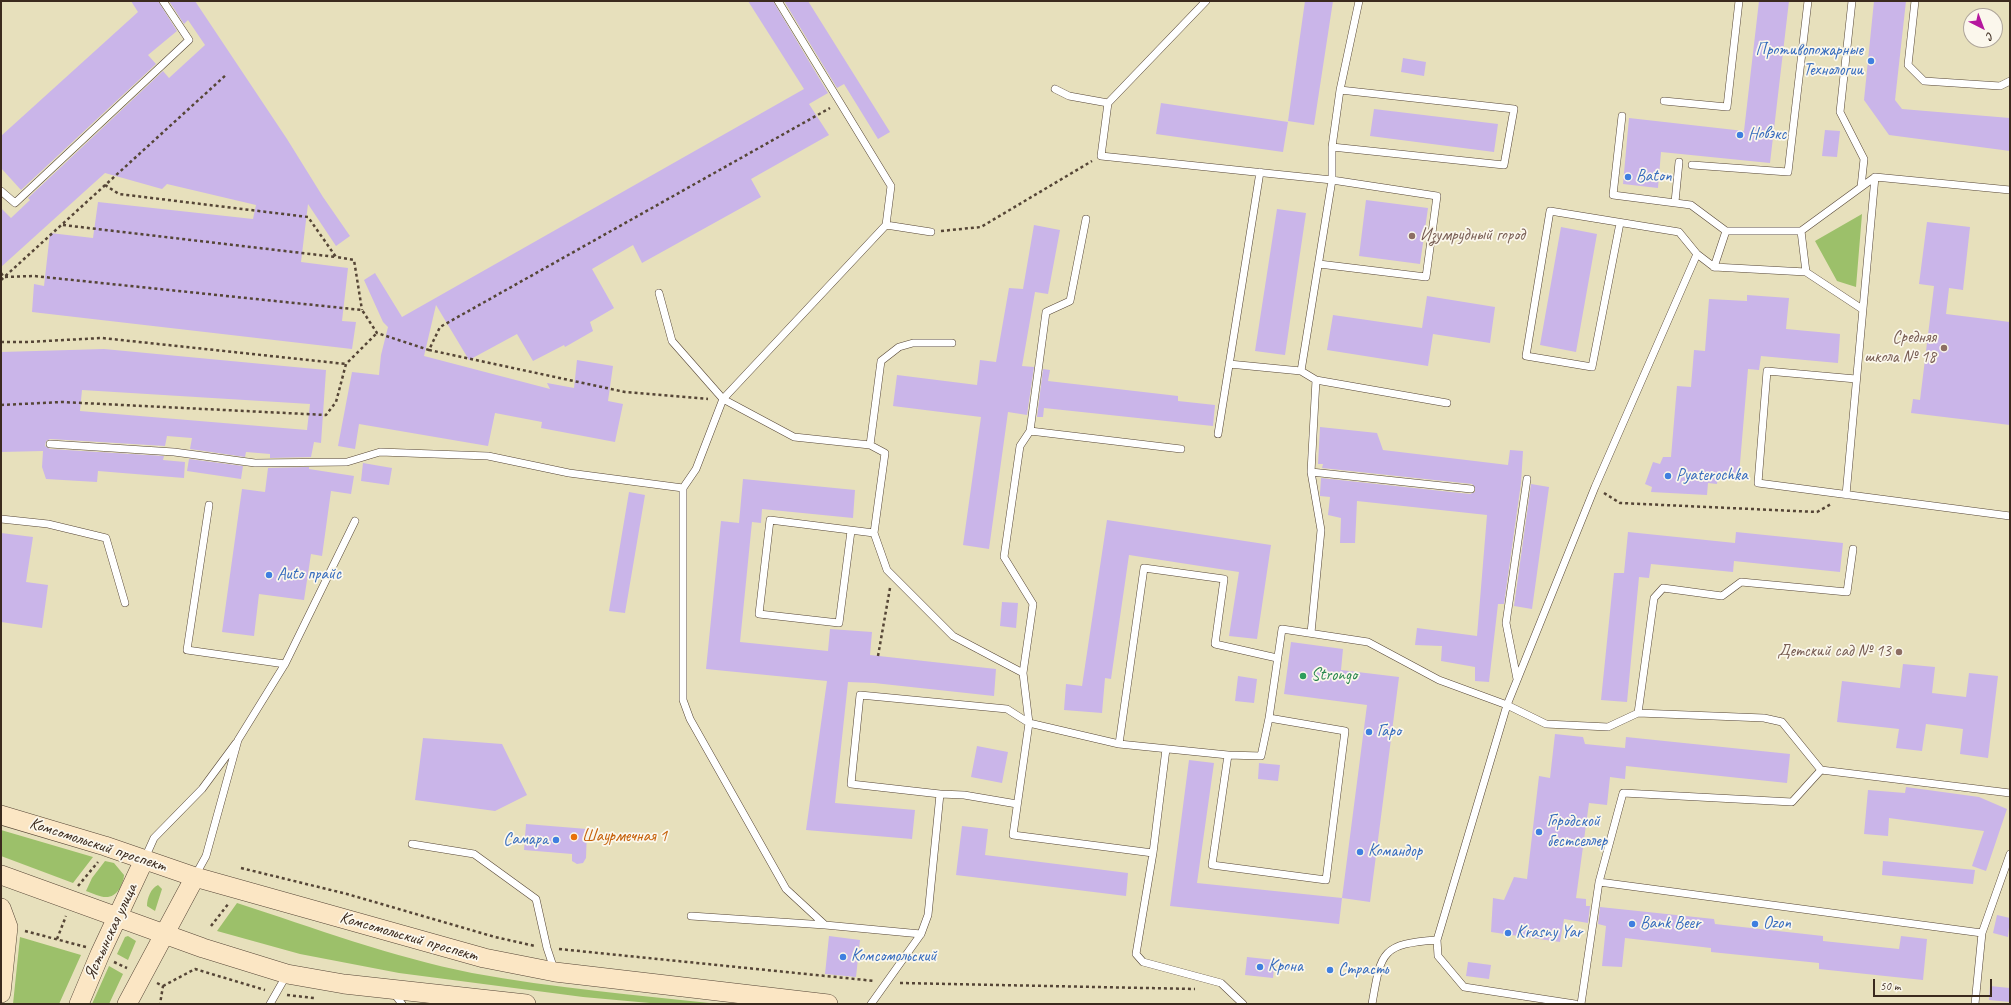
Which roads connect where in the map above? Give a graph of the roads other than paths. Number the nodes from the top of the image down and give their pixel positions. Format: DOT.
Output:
graph roads {
  1 [pos="163,1"];
  2 [pos="778,1"];
  3 [pos="1206,1"];
  4 [pos="1359,1"];
  5 [pos="1739,1"];
  6 [pos="1808,1"];
  7 [pos="1852,1"];
  8 [pos="1916,1"];
  9 [pos="2010,81"];
  10 [pos="1055,89"];
  11 [pos="1340,90"];
  12 [pos="1664,101"];
  13 [pos="1108,103"];
  14 [pos="1622,116"];
  15 [pos="1332,147"];
  16 [pos="1679,162"];
  17 [pos="1692,165"];
  18 [pos="1260,172"];
  19 [pos="1875,177"];
  20 [pos="1332,180"];
  21 [pos="1861,187"];
  22 [pos="2010,190"];
  23 [pos="1,191"];
  24 [pos="1675,202"];
  25 [pos="1086,219"];
  26 [pos="1620,223"];
  27 [pos="886,225"];
  28 [pos="1726,230"];
  29 [pos="1801,231"];
  30 [pos="931,232"];
  31 [pos="1697,254"];
  32 [pos="1319,264"];
  33 [pos="1714,267"];
  34 [pos="1806,272"];
  35 [pos="659,293"];
  36 [pos="1862,309"];
  37 [pos="952,343"];
  38 [pos="1229,364"];
  39 [pos="1301,371"];
  40 [pos="1856,379"];
  41 [pos="1316,380"];
  42 [pos="723,399"];
  43 [pos="1447,403"];
  44 [pos="1030,430"];
  45 [pos="1218,434"];
  46 [pos="50,444"];
  47 [pos="870,445"];
  48 [pos="1181,449"];
  49 [pos="1311,472"];
  50 [pos="1527,479"];
  51 [pos="683,488"];
  52 [pos="1471,489"];
  53 [pos="1846,495"];
  54 [pos="209,505"];
  55 [pos="2010,516"];
  56 [pos="1,519"];
  57 [pos="355,521"];
  58 [pos="851,531"];
  59 [pos="874,533"];
  60 [pos="1853,549"];
  61 [pos="124,603"];
  62 [pos="1310,633"];
  63 [pos="1277,658"];
  64 [pos="285,664"];
  65 [pos="1023,673"];
  66 [pos="1517,679"];
  67 [pos="1507,705"];
  68 [pos="1638,713"];
  69 [pos="1269,718"];
  70 [pos="1029,723"];
  71 [pos="238,740"];
  72 [pos="1119,744"];
  73 [pos="1166,749"];
  74 [pos="1228,755"];
  75 [pos="1821,770"];
  76 [pos="940,794"];
  77 [pos="2010,794"];
  78 [pos="1017,804"];
  79 [pos="1,815"];
  80 [pos="412,844"];
  81 [pos="1153,853"];
  82 [pos="2010,854"];
  83 [pos="144,860"];
  84 [pos="1,875"];
  85 [pos="195,876"];
  86 [pos="1599,882"];
  87 [pos="1,908"];
  88 [pos="118,916"];
  89 [pos="691,916"];
  90 [pos="825,925"];
  91 [pos="164,933"];
  92 [pos="1982,933"];
  93 [pos="921,934"];
  94 [pos="1437,940"];
  95 [pos="555,972"];
  96 [pos="287,974"];
  97 [pos="1,993"];
  98 [pos="397,997"];
  99 [pos="79,1004"];
  100 [pos="127,1004"];
  101 [pos="270,1004"];
  102 [pos="526,1004"];
  103 [pos="828,1004"];
  104 [pos="871,1004"];
  105 [pos="1243,1004"];
  106 [pos="1372,1004"];
  107 [pos="1575,1004"];
  108 [pos="1581,1004"];
  109 [pos="1975,1004"];
  1 -- 23 [label="lane"];
  2 -- 27 [label="lane"];
  3 -- 13 [label="lane"];
  4 -- 11 [label="lane"];
  5 -- 12 [label="lane"];
  6 -- 17 [label="lane"];
  7 -- 21 [label="lane"];
  8 -- 9 [label="lane"];
  10 -- 13 [label="lane"];
  11 -- 15 [label="lane"];
  11 -- 15 [label="lane"];
  13 -- 18 [label="lane"];
  14 -- 24 [label="lane"];
  15 -- 20 [label="lane"];
  16 -- 24 [label="lane"];
  18 -- 20 [label="lane"];
  18 -- 38 [label="lane"];
  19 -- 21 [label="lane"];
  19 -- 22 [label="lane"];
  19 -- 36 [label="lane"];
  20 -- 32 [label="lane"];
  20 -- 32 [label="lane"];
  21 -- 29 [label="lane"];
  24 -- 28 [label="lane"];
  25 -- 44 [label="lane"];
  26 -- 26 [label="lane"];
  26 -- 31 [label="lane"];
  27 -- 30 [label="lane"];
  27 -- 42 [label="lane"];
  28 -- 29 [label="lane"];
  28 -- 33 [label="lane"];
  29 -- 34 [label="lane"];
  31 -- 33 [label="lane"];
  31 -- 66 [label="lane"];
  32 -- 39 [label="lane"];
  33 -- 34 [label="lane"];
  34 -- 36 [label="lane"];
  35 -- 42 [label="lane"];
  36 -- 40 [label="lane"];
  37 -- 47 [label="lane"];
  38 -- 39 [label="lane"];
  38 -- 45 [label="lane"];
  39 -- 41 [label="lane"];
  40 -- 53 [label="lane"];
  40 -- 53 [label="lane"];
  41 -- 43 [label="lane"];
  41 -- 49 [label="lane"];
  42 -- 47 [label="lane"];
  42 -- 51 [label="lane"];
  44 -- 48 [label="lane"];
  44 -- 65 [label="lane"];
  46 -- 51 [label="lane"];
  47 -- 59 [label="lane"];
  49 -- 52 [label="lane"];
  49 -- 62 [label="lane"];
  50 -- 66 [label="lane"];
  51 -- 90 [label="lane"];
  53 -- 55 [label="lane"];
  54 -- 64 [label="lane"];
  56 -- 61 [label="lane"];
  57 -- 64 [label="lane"];
  58 -- 58 [label="lane"];
  58 -- 59 [label="lane"];
  59 -- 65 [label="lane"];
  60 -- 68 [label="lane"];
  62 -- 63 [label="lane"];
  62 -- 67 [label="lane"];
  63 -- 69 [label="lane"];
  63 -- 72 [label="lane"];
  64 -- 71 [label="lane"];
  65 -- 70 [label="lane"];
  66 -- 67 [label="lane"];
  67 -- 68 [label="lane"];
  67 -- 94 [label="lane"];
  68 -- 75 [label="lane"];
  69 -- 74 [label="lane"];
  69 -- 74 [label="lane"];
  70 -- 72 [label="lane"];
  70 -- 76 [label="lane"];
  70 -- 78 [label="lane"];
  71 -- 83 [label="lane"];
  71 -- 85 [label="lane"];
  72 -- 73 [label="lane"];
  73 -- 74 [label="lane"];
  73 -- 81 [label="lane"];
  75 -- 77 [label="lane"];
  75 -- 86 [label="lane"];
  76 -- 78 [label="lane"];
  76 -- 93 [label="lane"];
  78 -- 81 [label="lane"];
  79 -- 83 [label="main road, Комсомольский проспект"];
  80 -- 95 [label="lane"];
  81 -- 105 [label="lane"];
  82 -- 92 [label="lane"];
  83 -- 85 [label="main road, Комсомольский проспект"];
  83 -- 88 [label="main road, Ястынская улица"];
  84 -- 88 [label="main road"];
  85 -- 91 [label="main road"];
  85 -- 95 [label="main road, Комсомольский проспект"];
  86 -- 92 [label="lane"];
  86 -- 108 [label="lane"];
  87 -- 97 [label="main road"];
  88 -- 91 [label="main road"];
  88 -- 99 [label="main road, Ястынская улица"];
  89 -- 90 [label="lane"];
  90 -- 93 [label="lane"];
  91 -- 96 [label="main road"];
  91 -- 100 [label="main road"];
  92 -- 109 [label="lane"];
  93 -- 104 [label="lane"];
  94 -- 106 [label="lane"];
  94 -- 107 [label="lane"];
  95 -- 103 [label="main road, Комсомольский проспект"];
  96 -- 98 [label="main road"];
  96 -- 101 [label="lane"];
  98 -- 102 [label="main road"];
}
